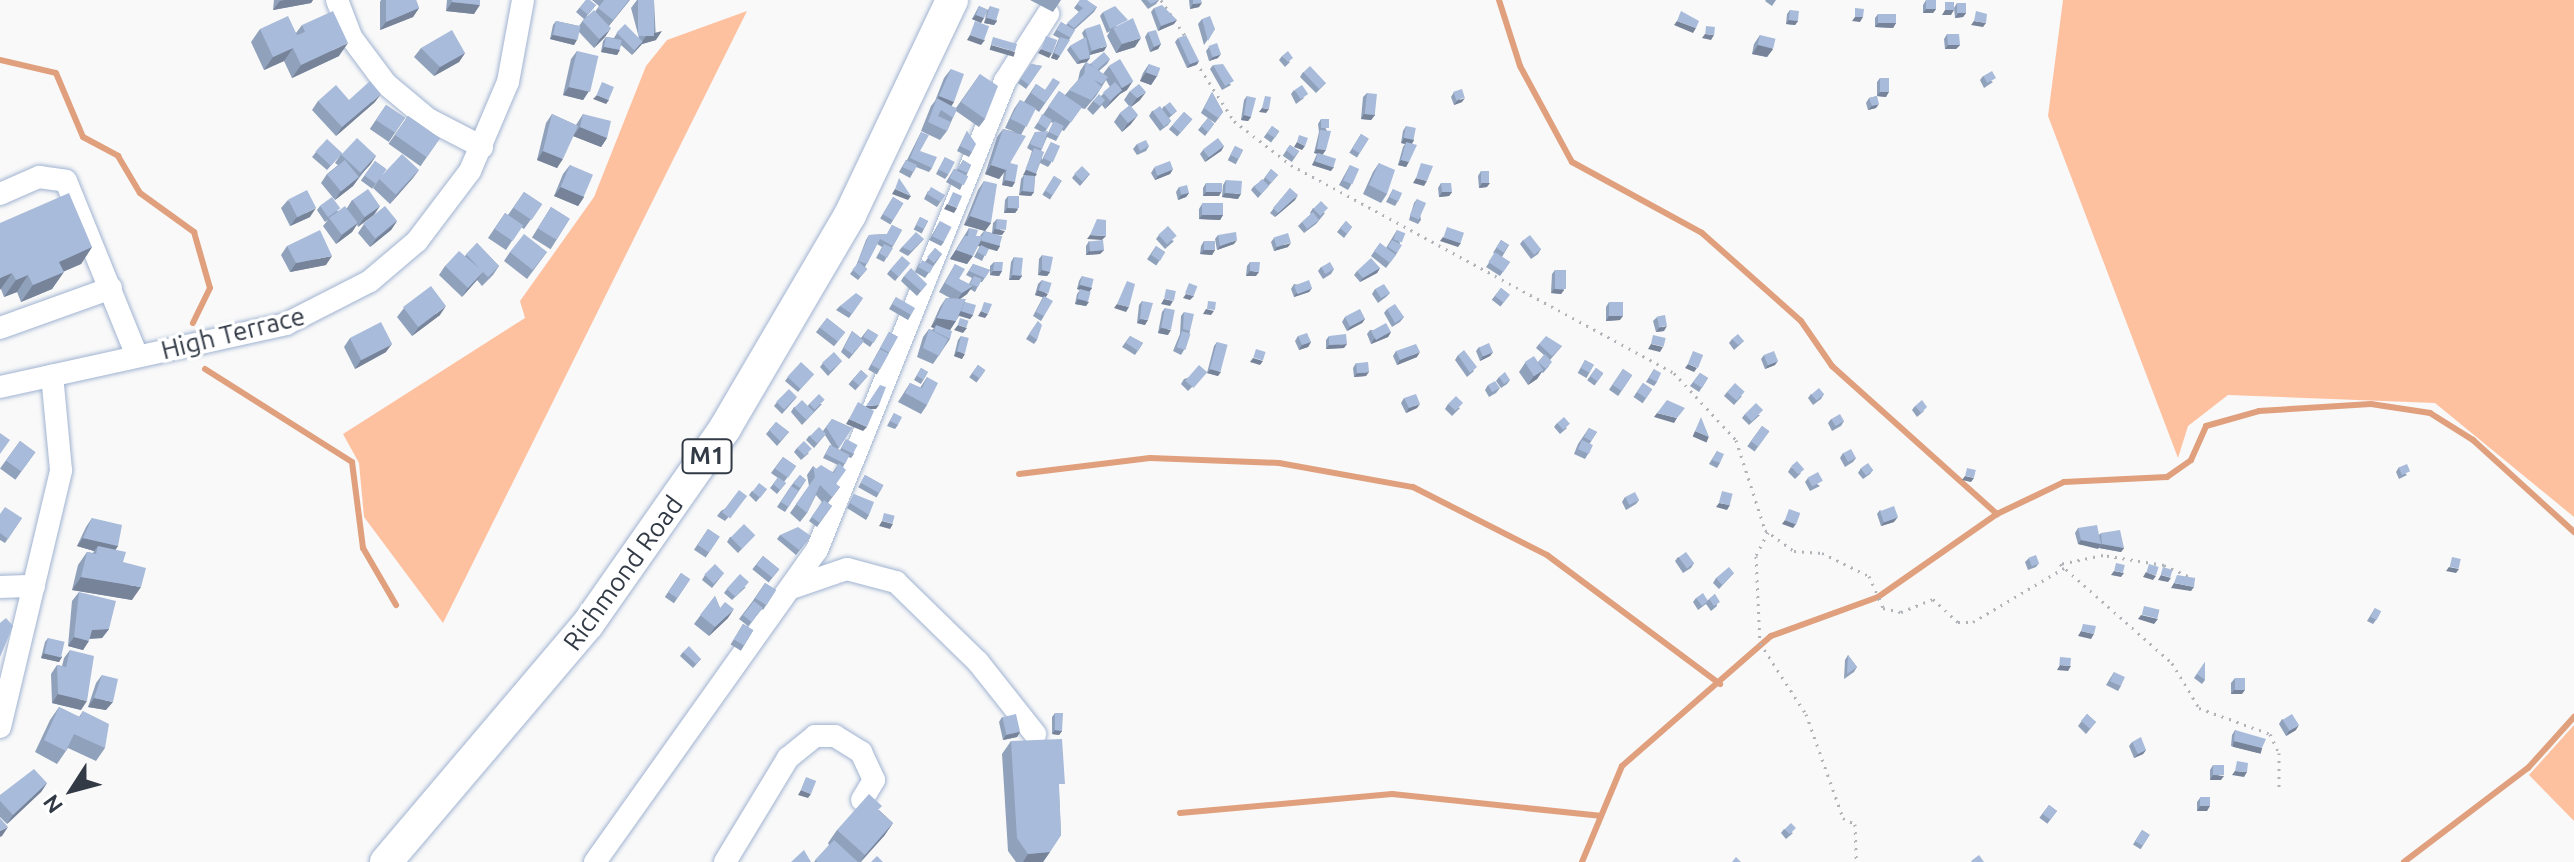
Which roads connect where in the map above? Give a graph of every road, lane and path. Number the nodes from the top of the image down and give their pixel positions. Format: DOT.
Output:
graph roads {
  1 [pos="337,0"];
  2 [pos="523,0"];
  3 [pos="952,0"];
  4 [pos="1161,0"];
  5 [pos="1048,14"];
  6 [pos="482,147"];
  7 [pos="0,194"];
  8 [pos="111,288"];
  9 [pos="0,328"];
  10 [pos="137,356"];
  11 [pos="52,375"];
  12 [pos="0,387"];
  13 [pos="1768,532"];
  14 [pos="2064,568"];
  15 [pos="2195,579"];
  16 [pos="34,586"];
  17 [pos="0,587"];
  18 [pos="794,587"];
  19 [pos="0,727"];
  20 [pos="1035,734"];
  21 [pos="2279,787"];
  22 [pos="862,800"];
  23 [pos="386,862"];
  24 [pos="595,862"];
  25 [pos="725,862"];
  26 [pos="1856,862"];
  1 -- 6 [label="street"];
  2 -- 6 [label="street, High Terrace"];
  3 -- 23 [label="highway, Richmond Road / M1"];
  4 -- 13 [label="path"];
  5 -- 18 [label="street"];
  6 -- 10 [label="street, High Terrace"];
  7 -- 8 [label="street"];
  8 -- 9 [label="street"];
  8 -- 10 [label="street"];
  10 -- 11 [label="street, High Terrace"];
  11 -- 12 [label="street, High Terrace"];
  11 -- 16 [label="street"];
  13 -- 14 [label="path"];
  13 -- 26 [label="path"];
  14 -- 15 [label="path"];
  14 -- 21 [label="path"];
  16 -- 17 [label="street"];
  16 -- 19 [label="street"];
  18 -- 20 [label="street"];
  18 -- 24 [label="street"];
  22 -- 25 [label="street"];
}
